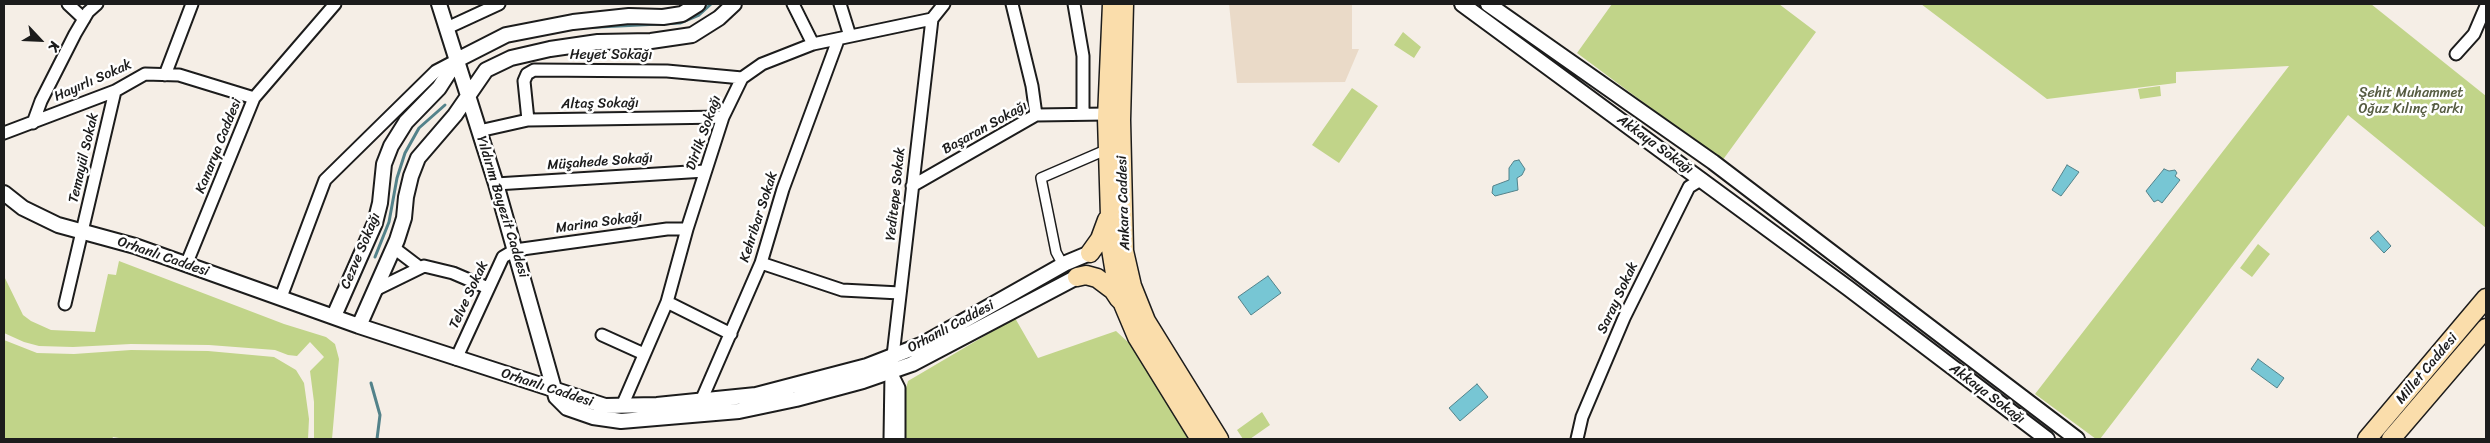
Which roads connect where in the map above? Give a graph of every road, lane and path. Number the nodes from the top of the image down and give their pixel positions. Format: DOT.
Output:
graph roads {
  1 [pos="68,4"];
  2 [pos="97,4"];
  3 [pos="192,4"];
  4 [pos="335,4"];
  5 [pos="439,4"];
  6 [pos="499,4"];
  7 [pos="698,4"];
  8 [pos="734,4"];
  9 [pos="793,4"];
  10 [pos="840,4"];
  11 [pos="944,4"];
  12 [pos="1012,4"];
  13 [pos="1074,4"];
  14 [pos="1112,4"];
  15 [pos="1124,4"];
  16 [pos="1462,4"];
  17 [pos="1488,4"];
  18 [pos="2486,6"];
  19 [pos="84,19"];
  20 [pos="932,19"];
  21 [pos="447,28"];
  22 [pos="850,36"];
  23 [pos="838,40"];
  24 [pos="813,44"];
  25 [pos="2456,54"];
  26 [pos="457,60"];
  27 [pos="165,75"];
  28 [pos="742,78"];
  29 [pos="115,90"];
  30 [pos="469,94"];
  31 [pos="254,98"];
  32 [pos="1083,114"];
  33 [pos="1108,114"];
  34 [pos="1036,115"];
  35 [pos="722,117"];
  36 [pos="528,120"];
  37 [pos="33,123"];
  38 [pos="479,131"];
  39 [pos="4,133"];
  40 [pos="1108,149"];
  41 [pos="1713,162"];
  42 [pos="706,171"];
  43 [pos="1702,179"];
  44 [pos="496,184"];
  45 [pos="912,186"];
  46 [pos="4,193"];
  47 [pos="1110,211"];
  48 [pos="687,229"];
  49 [pos="83,232"];
  50 [pos="394,248"];
  51 [pos="515,250"];
  52 [pos="1090,253"];
  53 [pos="1117,259"];
  54 [pos="761,263"];
  55 [pos="186,265"];
  56 [pos="1063,265"];
  57 [pos="419,267"];
  58 [pos="1859,273"];
  59 [pos="1077,276"];
  60 [pos="488,288"];
  61 [pos="1848,288"];
  62 [pos="375,290"];
  63 [pos="900,293"];
  64 [pos="281,297"];
  65 [pos="2486,298"];
  66 [pos="667,302"];
  67 [pos="1122,303"];
  68 [pos="65,304"];
  69 [pos="334,316"];
  70 [pos="359,326"];
  71 [pos="2486,328"];
  72 [pos="731,334"];
  73 [pos="602,335"];
  74 [pos="644,354"];
  75 [pos="894,357"];
  76 [pos="456,359"];
  77 [pos="891,372"];
  78 [pos="554,390"];
  79 [pos="701,401"];
  80 [pos="622,406"];
  81 [pos="567,408"];
  82 [pos="2040,412"];
  83 [pos="2030,427"];
  84 [pos="890,439"];
  85 [pos="899,439"];
  86 [pos="1200,439"];
  87 [pos="1219,439"];
  88 [pos="1577,439"];
  89 [pos="2046,439"];
  90 [pos="2077,439"];
  91 [pos="2367,439"];
  92 [pos="2391,439"];
  1 -- 19 [label="street"];
  2 -- 19 [label="street"];
  3 -- 27 [label="street"];
  4 -- 31 [label="street, Kanarya Caddesi"];
  5 -- 21 [label="street, Yıldırım Bayezit Caddesi"];
  6 -- 21 [label="street"];
  7 -- 26 [label="street"];
  8 -- 30 [label="street, Cezve Sokağı"];
  9 -- 24 [label="street"];
  10 -- 22 [label="street"];
  11 -- 20 [label="street"];
  12 -- 34 [label="street"];
  13 -- 32 [label="street"];
  14 -- 33 [label="main road, Ankara Caddesi"];
  15 -- 53 [label="main road, Ankara Caddesi"];
  16 -- 43 [label="street, Akkaya Sokağı"];
  17 -- 41 [label="street, Akkaya Sokağı"];
  18 -- 25 [label="street"];
  19 -- 37 [label="street"];
  20 -- 22 [label="street, Dirlik Sokağı"];
  20 -- 45 [label="street, Yeditepe Sokak"];
  21 -- 26 [label="street, Yıldırım Bayezit Caddesi"];
  22 -- 23 [label="street, Dirlik Sokağı"];
  23 -- 24 [label="street, Dirlik Sokağı"];
  23 -- 54 [label="street, Kehribar Sokak"];
  24 -- 28 [label="street, Dirlik Sokağı"];
  26 -- 30 [label="street, Yıldırım Bayezit Caddesi"];
  26 -- 64 [label="street"];
  26 -- 69 [label="street, Cezve Sokağı"];
  27 -- 29 [label="street, Hayırlı Sokak"];
  27 -- 31 [label="street, Hayırlı Sokak"];
  28 -- 35 [label="street, Dirlik Sokağı"];
  28 -- 36 [label="street, Heyet Sokağı"];
  29 -- 37 [label="street, Hayırlı Sokak"];
  29 -- 49 [label="street, Temayül Sokak"];
  30 -- 38 [label="street, Yıldırım Bayezit Caddesi"];
  30 -- 50 [label="street, Cezve Sokağı"];
  31 -- 55 [label="street, Kanarya Caddesi"];
  32 -- 33 [label="street, Başaran Sokağı"];
  32 -- 34 [label="street, Başaran Sokağı"];
  33 -- 40 [label="main road, Ankara Caddesi"];
  34 -- 45 [label="street, Başaran Sokağı"];
  35 -- 36 [label="street, Altaş Sokağı"];
  35 -- 42 [label="street, Dirlik Sokağı"];
  36 -- 38 [label="street, Altaş Sokağı"];
  37 -- 39 [label="street, Hayırlı Sokak"];
  38 -- 44 [label="street, Yıldırım Bayezit Caddesi"];
  40 -- 47 [label="main road, Ankara Caddesi"];
  40 -- 56 [label="street"];
  41 -- 43 [label="street"];
  41 -- 58 [label="street, Akkaya Sokağı"];
  42 -- 44 [label="street, Müşahede Sokağı"];
  42 -- 48 [label="street, Dirlik Sokağı"];
  43 -- 61 [label="street, Akkaya Sokağı"];
  43 -- 88 [label="street, Saray Sokak"];
  44 -- 51 [label="street, Yıldırım Bayezit Caddesi"];
  45 -- 63 [label="street, Yeditepe Sokak"];
  46 -- 49 [label="street, Orhanlı Caddesi"];
  47 -- 52 [label="main road"];
  47 -- 53 [label="main road, Ankara Caddesi"];
  48 -- 51 [label="street, Marina Sokağı"];
  48 -- 66 [label="street, Dirlik Sokağı"];
  49 -- 55 [label="street, Orhanlı Caddesi"];
  49 -- 68 [label="street, Temayül Sokak"];
  50 -- 57 [label="street"];
  50 -- 62 [label="street, Cezve Sokağı"];
  51 -- 60 [label="street, Telve Sokak"];
  51 -- 78 [label="street, Yıldırım Bayezit Caddesi"];
  52 -- 53 [label="main road"];
  52 -- 56 [label="street, Orhanlı Caddesi"];
  53 -- 59 [label="main road"];
  53 -- 67 [label="main road, Ankara Caddesi"];
  53 -- 87 [label="main road, Ankara Caddesi"];
  54 -- 63 [label="street"];
  54 -- 72 [label="street, Kehribar Sokak"];
  55 -- 64 [label="street, Orhanlı Caddesi"];
  56 -- 75 [label="street, Orhanlı Caddesi"];
  57 -- 60 [label="street"];
  57 -- 62 [label="street"];
  58 -- 61 [label="street"];
  58 -- 82 [label="street, Akkaya Sokağı"];
  59 -- 67 [label="main road"];
  59 -- 77 [label="street, Orhanlı Caddesi"];
  60 -- 76 [label="street, Telve Sokak"];
  61 -- 83 [label="street, Akkaya Sokağı"];
  62 -- 70 [label="street, Cezve Sokağı"];
  63 -- 75 [label="street, Yeditepe Sokak"];
  64 -- 69 [label="street, Orhanlı Caddesi"];
  65 -- 91 [label="main road, Millet Caddesi"];
  66 -- 72 [label="street"];
  66 -- 74 [label="street, Dirlik Sokağı"];
  67 -- 86 [label="main road, Ankara Caddesi"];
  69 -- 70 [label="street, Orhanlı Caddesi"];
  70 -- 76 [label="street, Orhanlı Caddesi"];
  71 -- 92 [label="main road, Millet Caddesi"];
  72 -- 79 [label="street, Kehribar Sokak"];
  73 -- 74 [label="street"];
  74 -- 80 [label="street, Dirlik Sokağı"];
  75 -- 77 [label="street, Yeditepe Sokak"];
  75 -- 79 [label="street, Orhanlı Caddesi"];
  76 -- 78 [label="street, Orhanlı Caddesi"];
  77 -- 81 [label="street, Orhanlı Caddesi"];
  77 -- 84 [label="street, Yeditepe Sokak"];
  77 -- 85 [label="street"];
  78 -- 80 [label="street, Orhanlı Caddesi"];
  78 -- 81 [label="street, Yıldırım Bayezit Caddesi"];
  79 -- 80 [label="street, Orhanlı Caddesi"];
  82 -- 83 [label="street, Akkaya Sokağı"];
  82 -- 90 [label="street, Akkaya Sokağı"];
  83 -- 89 [label="street, Akkaya Sokağı"];
}
